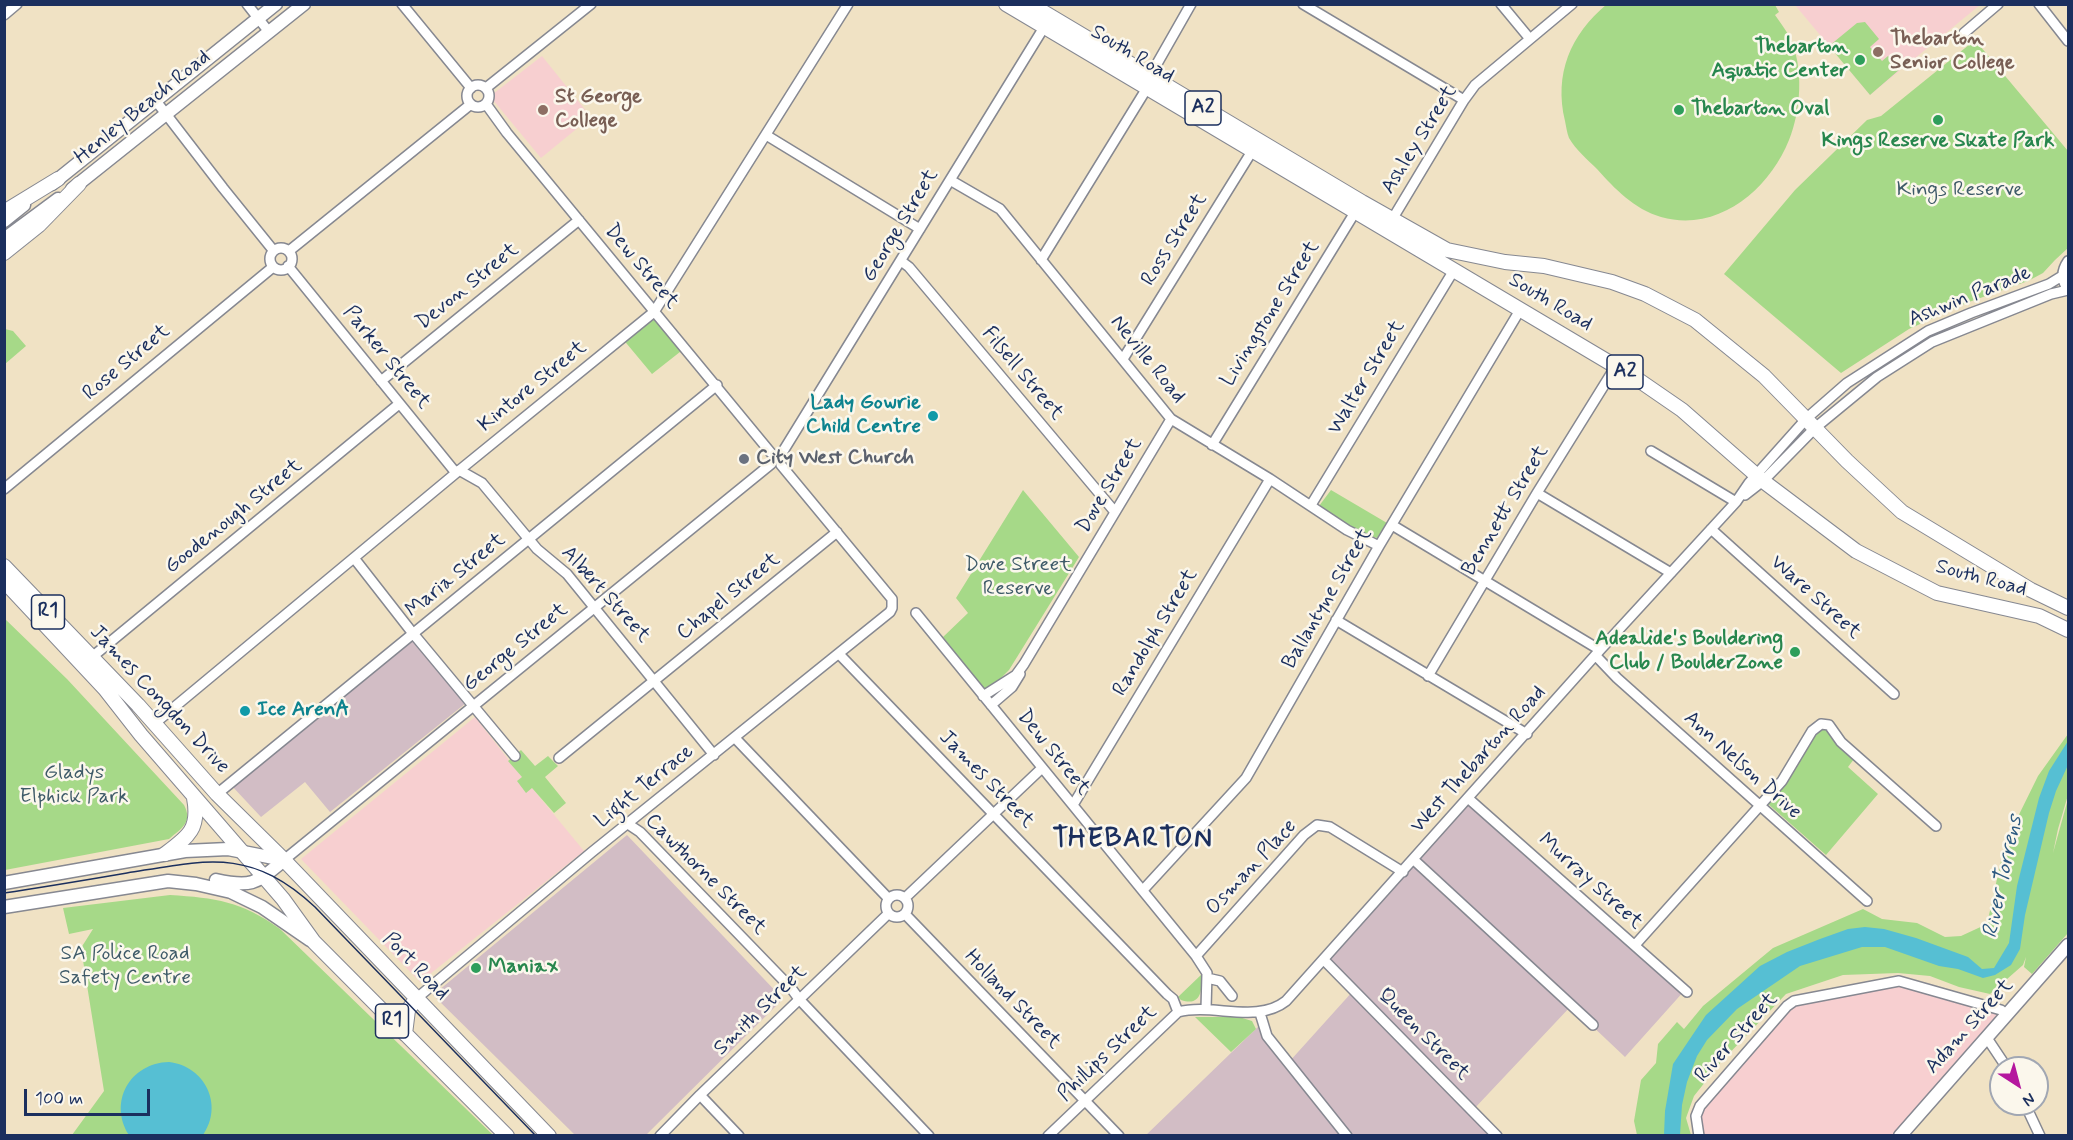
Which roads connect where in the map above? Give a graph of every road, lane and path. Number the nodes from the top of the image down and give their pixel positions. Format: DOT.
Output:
graph roads {
  1 [pos="16,4"];
  2 [pos="246,4"];
  3 [pos="276,4"];
  4 [pos="303,4"];
  5 [pos="402,4"];
  6 [pos="591,4"];
  7 [pos="848,4"];
  8 [pos="1006,4"];
  9 [pos="1030,4"];
  10 [pos="1191,4"];
  11 [pos="1303,4"];
  12 [pos="1501,4"];
  13 [pos="1572,4"];
  14 [pos="1998,4"];
  15 [pos="2039,4"];
  16 [pos="4,15"];
  17 [pos="258,19"];
  18 [pos="1047,22"];
  19 [pos="269,32"];
  20 [pos="1964,33"];
  21 [pos="1530,39"];
  22 [pos="2068,41"];
  23 [pos="1148,82"];
  24 [pos="471,88"];
  25 [pos="486,88"];
  26 [pos="1464,100"];
  27 [pos="156,101"];
  28 [pos="471,104"];
  29 [pos="486,104"];
  30 [pos="167,115"];
  31 [pos="766,135"];
  32 [pos="1255,145"];
  33 [pos="58,179"];
  34 [pos="950,180"];
  35 [pos="79,184"];
  36 [pos="1358,207"];
  37 [pos="4,213"];
  38 [pos="579,220"];
  39 [pos="4,221"];
  40 [pos="1389,224"];
  41 [pos="920,229"];
  42 [pos="4,239"];
  43 [pos="273,250"];
  44 [pos="289,251"];
  45 [pos="4,253"];
  46 [pos="1041,260"];
  47 [pos="900,261"];
  48 [pos="2068,261"];
  49 [pos="288,266"];
  50 [pos="273,267"];
  51 [pos="1454,270"];
  52 [pos="2062,276"];
  53 [pos="2068,290"];
  54 [pos="1520,310"];
  55 [pos="654,312"];
  56 [pos="1123,359"];
  57 [pos="1616,366"];
  58 [pos="381,381"];
  59 [pos="717,385"];
  60 [pos="399,404"];
  61 [pos="1171,419"];
  62 [pos="1811,423"];
  63 [pos="1212,444"];
  64 [pos="1651,451"];
  65 [pos="771,453"];
  66 [pos="782,453"];
  67 [pos="776,465"];
  68 [pos="458,472"];
  69 [pos="1760,478"];
  70 [pos="1270,479"];
  71 [pos="4,489"];
  72 [pos="1537,493"];
  73 [pos="1736,502"];
  74 [pos="1311,505"];
  75 [pos="1115,512"];
  76 [pos="1392,525"];
  77 [pos="1711,529"];
  78 [pos="837,532"];
  79 [pos="530,539"];
  80 [pos="1379,546"];
  81 [pos="354,558"];
  82 [pos="4,566"];
  83 [pos="1671,573"];
  84 [pos="4,581"];
  85 [pos="1485,582"];
  86 [pos="595,607"];
  87 [pos="2068,608"];
  88 [pos="916,613"];
  89 [pos="1336,620"];
  90 [pos="2068,630"];
  91 [pos="414,633"];
  92 [pos="1598,653"];
  93 [pos="839,654"];
  94 [pos="87,661"];
  95 [pos="1024,664"];
  96 [pos="1428,676"];
  97 [pos="655,681"];
  98 [pos="1894,694"];
  99 [pos="983,696"];
  100 [pos="991,705"];
  101 [pos="474,706"];
  102 [pos="154,724"];
  103 [pos="1527,734"];
  104 [pos="141,735"];
  105 [pos="735,738"];
  106 [pos="714,755"];
  107 [pos="515,756"];
  108 [pos="559,758"];
  109 [pos="1042,768"];
  110 [pos="217,794"];
  111 [pos="194,798"];
  112 [pos="1469,799"];
  113 [pos="1073,805"];
  114 [pos="1760,806"];
  115 [pos="994,813"];
  116 [pos="628,824"];
  117 [pos="1935,826"];
  118 [pos="240,850"];
  119 [pos="165,854"];
  120 [pos="284,860"];
  121 [pos="1414,860"];
  122 [pos="1403,872"];
  123 [pos="263,876"];
  124 [pos="168,881"];
  125 [pos="4,883"];
  126 [pos="1143,890"];
  127 [pos="888,898"];
  128 [pos="905,898"];
  129 [pos="1867,901"];
  130 [pos="4,907"];
  131 [pos="888,914"];
  132 [pos="905,914"];
  133 [pos="314,942"];
  134 [pos="1635,945"];
  135 [pos="2068,945"];
  136 [pos="1196,956"];
  137 [pos="1324,960"];
  138 [pos="1208,978"];
  139 [pos="1687,992"];
  140 [pos="1233,996"];
  141 [pos="417,998"];
  142 [pos="799,999"];
  143 [pos="1206,1009"];
  144 [pos="1178,1012"];
  145 [pos="1260,1013"];
  146 [pos="2007,1015"];
  147 [pos="1593,1025"];
  148 [pos="405,1034"];
  149 [pos="1987,1038"];
  150 [pos="1999,1056"];
  151 [pos="700,1095"];
  152 [pos="1084,1101"];
  153 [pos="2031,1116"];
  154 [pos="507,1136"];
  155 [pos="549,1136"];
  156 [pos="660,1136"];
  157 [pos="739,1136"];
  158 [pos="929,1136"];
  159 [pos="1048,1136"];
  160 [pos="1119,1136"];
  161 [pos="1347,1136"];
  162 [pos="1497,1136"];
  163 [pos="1699,1136"];
  164 [pos="1900,1136"];
  165 [pos="2040,1136"];
  1 -- 16 [label="street"];
  2 -- 17 [label="street"];
  3 -- 17 [label="main road, Henley Beach Road"];
  4 -- 19 [label="main road, Henley Beach Road"];
  5 -- 24 [label="street"];
  6 -- 25 [label="street"];
  7 -- 31 [label="street, Kintore Street"];
  8 -- 18 [label="highway, South Road / A2"];
  9 -- 18 [label="highway, South Road / A2"];
  10 -- 23 [label="street"];
  11 -- 26 [label="street"];
  12 -- 21 [label="street"];
  13 -- 21 [label="street, Ashley Street"];
  14 -- 20 [label="street"];
  15 -- 22 [label="street"];
  17 -- 19 [label="street"];
  17 -- 27 [label="main road, Henley Beach Road"];
  18 -- 23 [label="highway, South Road / A2"];
  18 -- 34 [label="street, George Street"];
  19 -- 30 [label="main road, Henley Beach Road"];
  21 -- 26 [label="street, Ashley Street"];
  23 -- 32 [label="highway, South Road / A2"];
  23 -- 46 [label="street"];
  24 -- 25 [label="street"];
  24 -- 28 [label="street"];
  25 -- 29 [label="street"];
  26 -- 40 [label="street, Ashley Street"];
  27 -- 30 [label="street"];
  27 -- 33 [label="main road, Henley Beach Road"];
  28 -- 29 [label="street"];
  28 -- 44 [label="street"];
  29 -- 38 [label="street, Dew Street"];
  30 -- 35 [label="main road, Henley Beach Road"];
  30 -- 43 [label="street"];
  31 -- 41 [label="street"];
  31 -- 55 [label="street, Kintore Street"];
  32 -- 36 [label="highway, South Road / A2"];
  32 -- 56 [label="street, Ross Street"];
  33 -- 37 [label="highway"];
  33 -- 39 [label="main road, Henley Beach Road"];
  34 -- 41 [label="street, George Street"];
  34 -- 46 [label="street, Neville Road"];
  35 -- 42 [label="main road, Henley Beach Road"];
  35 -- 45 [label="highway"];
  36 -- 40 [label="highway, South Road / A2"];
  36 -- 63 [label="street, Livingstone Street"];
  38 -- 55 [label="street, Dew Street"];
  38 -- 58 [label="street, Devon Street"];
  40 -- 51 [label="highway, South Road / A2"];
  40 -- 62 [label="highway, South Road / A2"];
  41 -- 47 [label="street, George Street"];
  43 -- 44 [label="street"];
  43 -- 50 [label="street"];
  44 -- 49 [label="street"];
  46 -- 56 [label="street, Neville Road"];
  47 -- 66 [label="street, George Street"];
  47 -- 75 [label="street, Filsell Street"];
  48 -- 52 [label="street"];
  49 -- 50 [label="street"];
  49 -- 58 [label="street, Parker Street"];
  50 -- 71 [label="street, Rose Street"];
  51 -- 54 [label="highway, South Road / A2"];
  51 -- 74 [label="street, Walter Street"];
  52 -- 53 [label="street"];
  52 -- 62 [label="street, Ashwin Parade"];
  53 -- 62 [label="street, Ashwin Parade"];
  54 -- 57 [label="highway, South Road / A2"];
  54 -- 76 [label="street, Ballantyne Street"];
  55 -- 59 [label="street, Dew Street"];
  55 -- 68 [label="street, Kintore Street"];
  56 -- 61 [label="street, Neville Road"];
  57 -- 69 [label="highway, South Road / A2"];
  57 -- 72 [label="street, Bennett Street"];
  58 -- 60 [label="street, Parker Street"];
  59 -- 65 [label="street, Dew Street"];
  59 -- 79 [label="street, Maria Street"];
  60 -- 68 [label="street, Parker Street"];
  60 -- 94 [label="street, Goodenough Street"];
  61 -- 63 [label="street, Neville Road"];
  61 -- 75 [label="street, Dove Street"];
  62 -- 69 [label="street, West Thebarton Road"];
  62 -- 87 [label="highway, South Road / A2"];
  63 -- 70 [label="street, Neville Road"];
  64 -- 73 [label="street"];
  65 -- 66 [label="street"];
  65 -- 67 [label="street"];
  66 -- 67 [label="street"];
  67 -- 78 [label="street"];
  67 -- 86 [label="street, George Street"];
  68 -- 79 [label="street, Albert Street"];
  68 -- 81 [label="street, Kintore Street"];
  69 -- 73 [label="street, West Thebarton Road"];
  69 -- 90 [label="highway, South Road / A2"];
  70 -- 74 [label="street, Neville Road"];
  70 -- 113 [label="street, Randolph Street"];
  72 -- 83 [label="street"];
  72 -- 85 [label="street, Bennett Street"];
  73 -- 77 [label="street, West Thebarton Road"];
  74 -- 80 [label="street, Neville Road"];
  75 -- 95 [label="street, Dove Street"];
  76 -- 80 [label="street, Ballantyne Street"];
  76 -- 85 [label="street, Ann Nelson Drive"];
  77 -- 83 [label="street, West Thebarton Road"];
  77 -- 98 [label="street, Ware Street"];
  78 -- 93 [label="street, Light Terrace"];
  78 -- 97 [label="street, Chapel Street"];
  79 -- 86 [label="street, Albert Street"];
  79 -- 91 [label="street, Maria Street"];
  80 -- 89 [label="street, Ballantyne Street"];
  81 -- 91 [label="street"];
  81 -- 102 [label="street, Kintore Street"];
  82 -- 94 [label="highway, James Congdon Drive / R1"];
  83 -- 92 [label="street, West Thebarton Road"];
  84 -- 94 [label="highway, James Congdon Drive / R1"];
  85 -- 92 [label="street, Ann Nelson Drive"];
  85 -- 96 [label="street, Bennett Street"];
  86 -- 97 [label="street, Albert Street"];
  86 -- 101 [label="street, George Street"];
  88 -- 99 [label="street, Dew Street"];
  89 -- 96 [label="street"];
  89 -- 126 [label="street, Ballantyne Street"];
  91 -- 101 [label="street"];
  91 -- 110 [label="street, Maria Street"];
  92 -- 103 [label="street, West Thebarton Road"];
  92 -- 114 [label="street, Ann Nelson Drive"];
  93 -- 105 [label="street, Light Terrace"];
  93 -- 115 [label="street, James Street"];
  94 -- 102 [label="highway, James Congdon Drive / R1"];
  94 -- 104 [label="highway, James Congdon Drive / R1"];
  95 -- 99 [label="street, Dove Street"];
  95 -- 100 [label="street, Dove Street"];
  96 -- 103 [label="street"];
  97 -- 106 [label="street, Albert Street"];
  97 -- 108 [label="street, Chapel Street"];
  99 -- 100 [label="street, Dew Street"];
  100 -- 109 [label="street, Dew Street"];
  101 -- 107 [label="street"];
  101 -- 120 [label="street, George Street"];
  102 -- 104 [label="highway"];
  102 -- 110 [label="highway, James Congdon Drive / R1"];
  103 -- 112 [label="street, West Thebarton Road"];
  104 -- 111 [label="highway, James Congdon Drive / R1"];
  105 -- 106 [label="street, Light Terrace"];
  105 -- 127 [label="street"];
  106 -- 116 [label="street, Light Terrace"];
  109 -- 113 [label="street, Dew Street"];
  109 -- 115 [label="street"];
  110 -- 120 [label="highway, James Congdon Drive / R1"];
  111 -- 118 [label="highway, James Congdon Drive / R1"];
  111 -- 119 [label="highway"];
  112 -- 121 [label="street, West Thebarton Road"];
  112 -- 134 [label="street, Murray Street"];
  113 -- 126 [label="street, Dew Street"];
  114 -- 117 [label="street"];
  114 -- 129 [label="street, Ann Nelson Drive"];
  114 -- 134 [label="street"];
  115 -- 128 [label="street"];
  115 -- 144 [label="street, James Street"];
  116 -- 141 [label="street, Light Terrace"];
  116 -- 142 [label="street, Cawthorne Street"];
  118 -- 119 [label="main road"];
  118 -- 120 [label="main road"];
  118 -- 123 [label="highway, R1"];
  119 -- 125 [label="main road"];
  120 -- 123 [label="main road"];
  120 -- 141 [label="highway, Port Road / R1"];
  121 -- 122 [label="street, West Thebarton Road"];
  121 -- 147 [label="street"];
  122 -- 136 [label="street, Osman Place"];
  122 -- 137 [label="street, West Thebarton Road"];
  123 -- 124 [label="main road"];
  123 -- 133 [label="highway, R1"];
  124 -- 130 [label="main road"];
  124 -- 133 [label="main road"];
  126 -- 136 [label="street, Dew Street"];
  127 -- 128 [label="street"];
  127 -- 131 [label="street"];
  128 -- 132 [label="street"];
  131 -- 132 [label="street"];
  131 -- 142 [label="street, Smith Street"];
  132 -- 152 [label="street, Holland Street"];
  133 -- 148 [label="highway, R1"];
  134 -- 139 [label="street, Murray Street"];
  135 -- 146 [label="main road, Adam Street"];
  136 -- 138 [label="street, Dew Street"];
  137 -- 145 [label="street, West Thebarton Road"];
  137 -- 162 [label="street, Queen Street"];
  138 -- 140 [label="street"];
  138 -- 143 [label="street"];
  141 -- 148 [label="highway"];
  141 -- 155 [label="highway, Port Road / R1"];
  142 -- 151 [label="street, Smith Street"];
  142 -- 158 [label="street, Cawthorne Street"];
  143 -- 144 [label="street, Phillips Street"];
  143 -- 145 [label="street, Phillips Street"];
  144 -- 152 [label="street, Phillips Street"];
  145 -- 161 [label="street"];
  146 -- 149 [label="main road, Adam Street"];
  146 -- 163 [label="street, River Street"];
  148 -- 154 [label="highway, R1"];
  149 -- 150 [label="street"];
  149 -- 164 [label="main road, Adam Street"];
  151 -- 156 [label="street, Smith Street"];
  151 -- 157 [label="street"];
  152 -- 159 [label="street, Phillips Street"];
  152 -- 160 [label="street, Holland Street"];
  153 -- 165 [label="street"];
}
